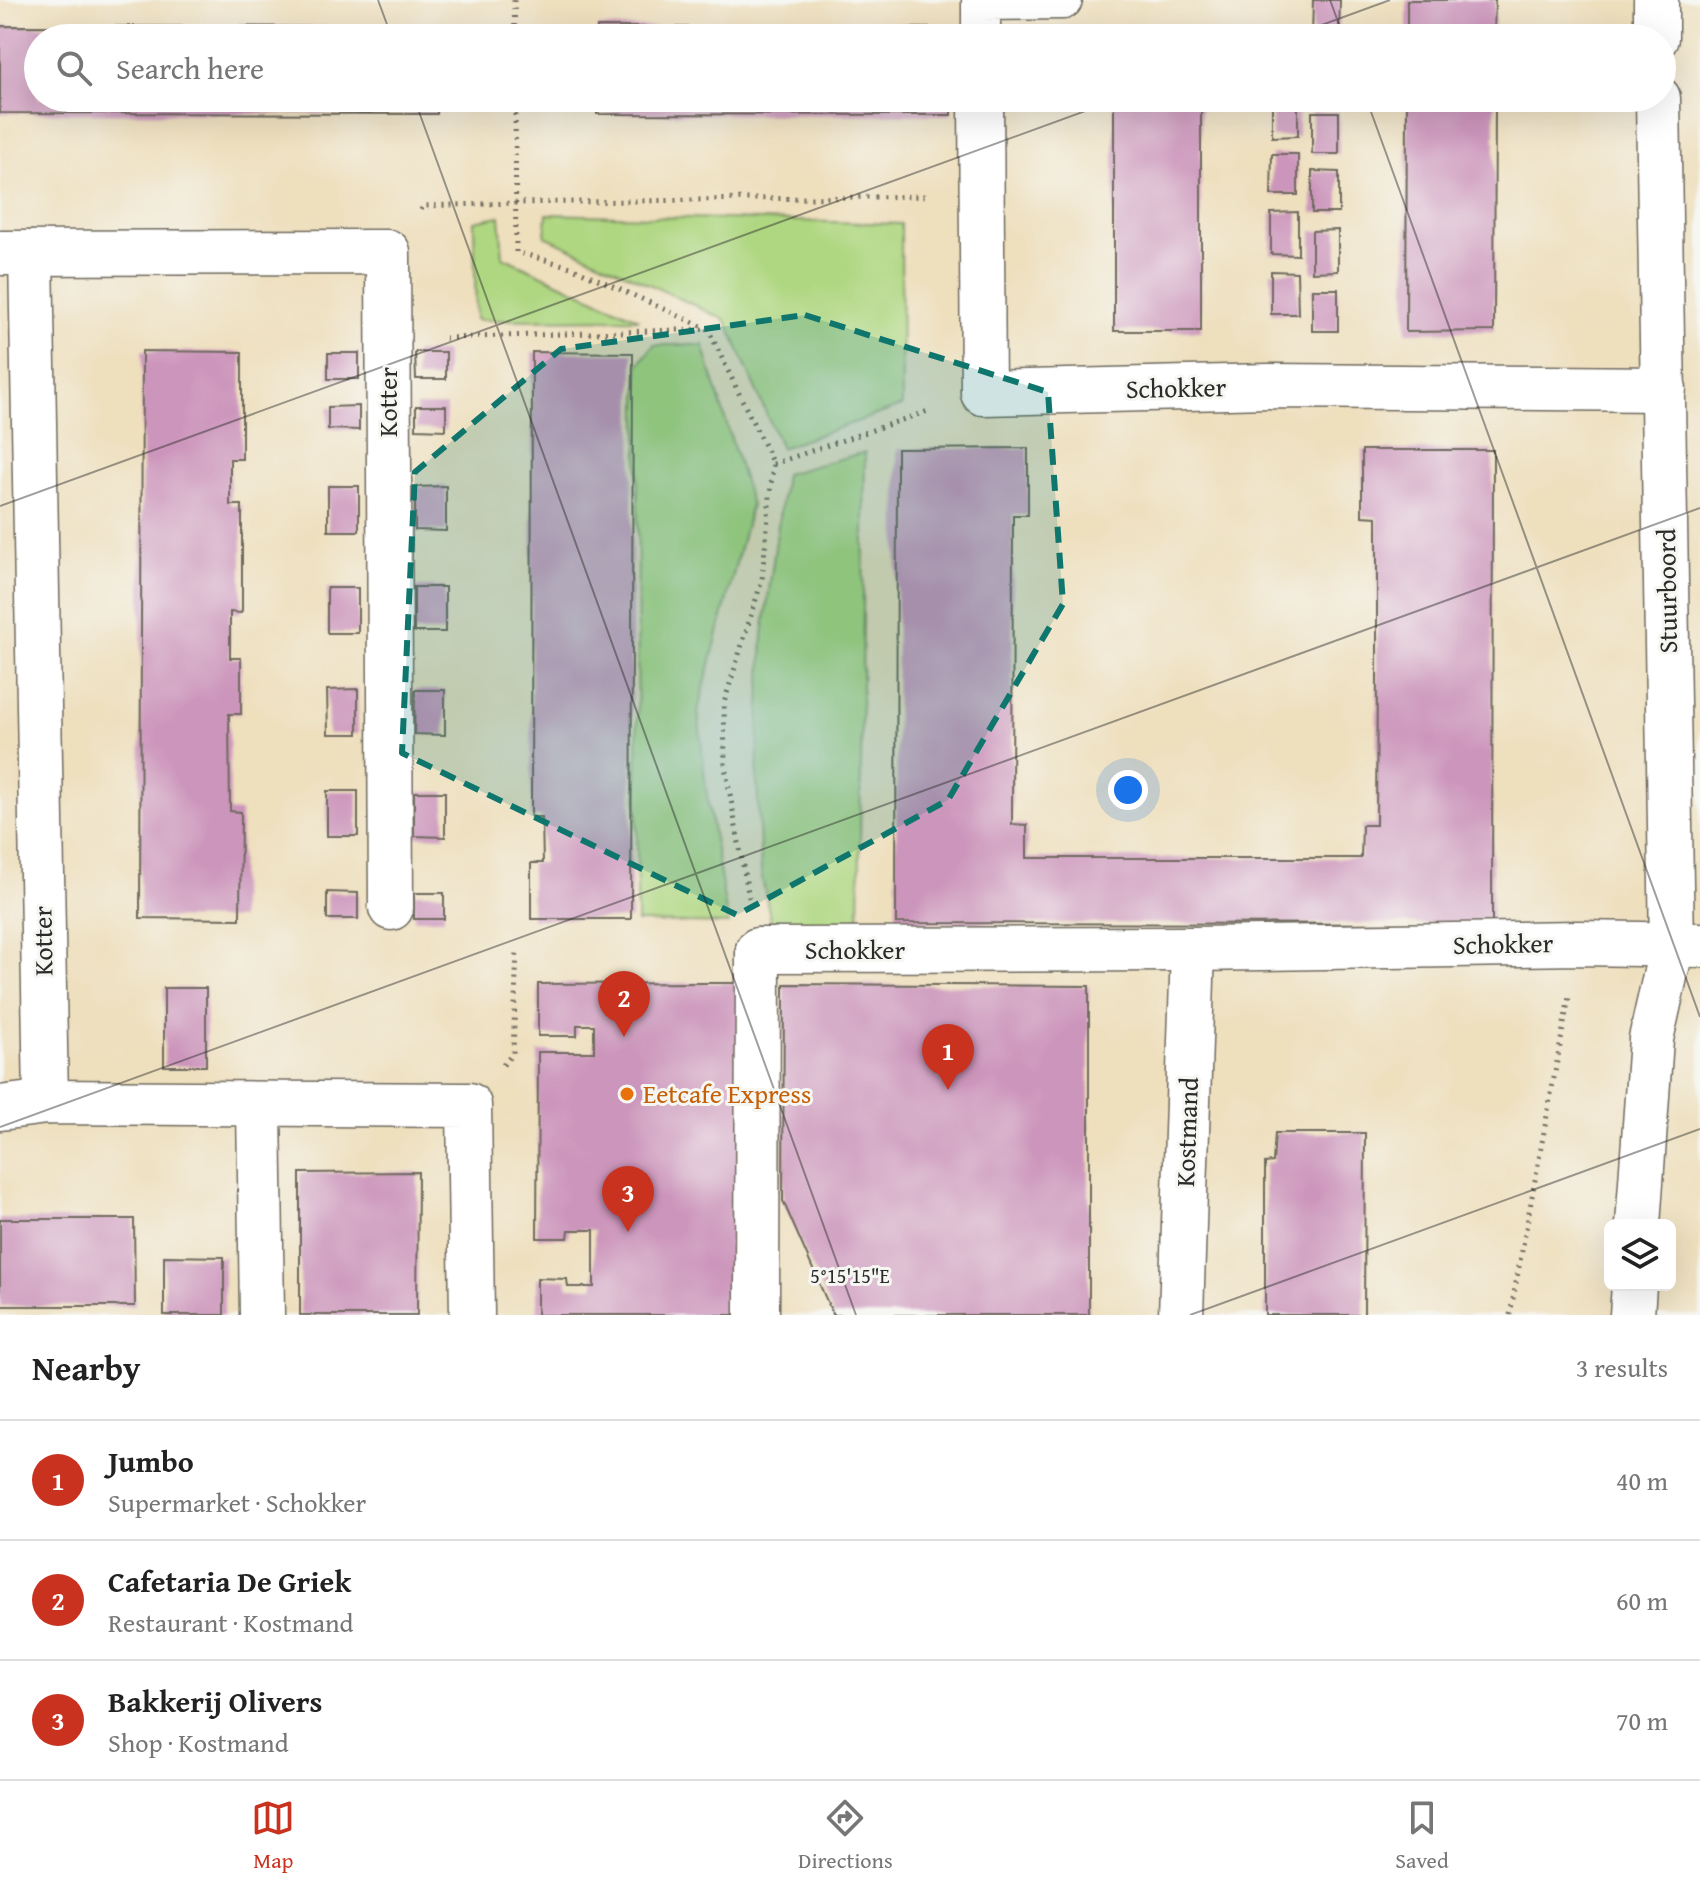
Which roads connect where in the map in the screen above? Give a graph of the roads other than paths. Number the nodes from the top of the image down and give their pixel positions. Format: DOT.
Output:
graph roads {
  1 [pos="1063,0"];
  2 [pos="1656,0"];
  3 [pos="981,24"];
  4 [pos="1656,24"];
  5 [pos="981,112"];
  6 [pos="1658,112"];
  7 [pos="15,253"];
  8 [pos="1664,389"];
  9 [pos="391,908"];
  10 [pos="1686,945"];
  11 [pos="1193,949"];
  12 [pos="46,1102"];
  13 [pos="259,1105"];
  14 [pos="0,1108"];
  15 [pos="1638,1219"];
  16 [pos="1634,1291"];
  17 [pos="262,1315"];
  18 [pos="472,1315"];
  19 [pos="757,1315"];
  20 [pos="1181,1315"];
  21 [pos="1632,1315"];
  1 -- 3 [label="lane"];
  2 -- 4 [label="street"];
  5 -- 8 [label="street, Schokker"];
  6 -- 8 [label="street, Stuurboord"];
  7 -- 9 [label="street, Kotter"];
  7 -- 12 [label="street, Kotter"];
  8 -- 10 [label="street, Stuurboord"];
  10 -- 11 [label="street, Schokker"];
  10 -- 15 [label="street, Stuurboord"];
  11 -- 19 [label="street, Schokker"];
  11 -- 20 [label="street, Kostmand"];
  12 -- 13 [label="street"];
  12 -- 14 [label="street"];
  13 -- 17 [label="street"];
  13 -- 18 [label="street"];
  16 -- 21 [label="street"];
}
